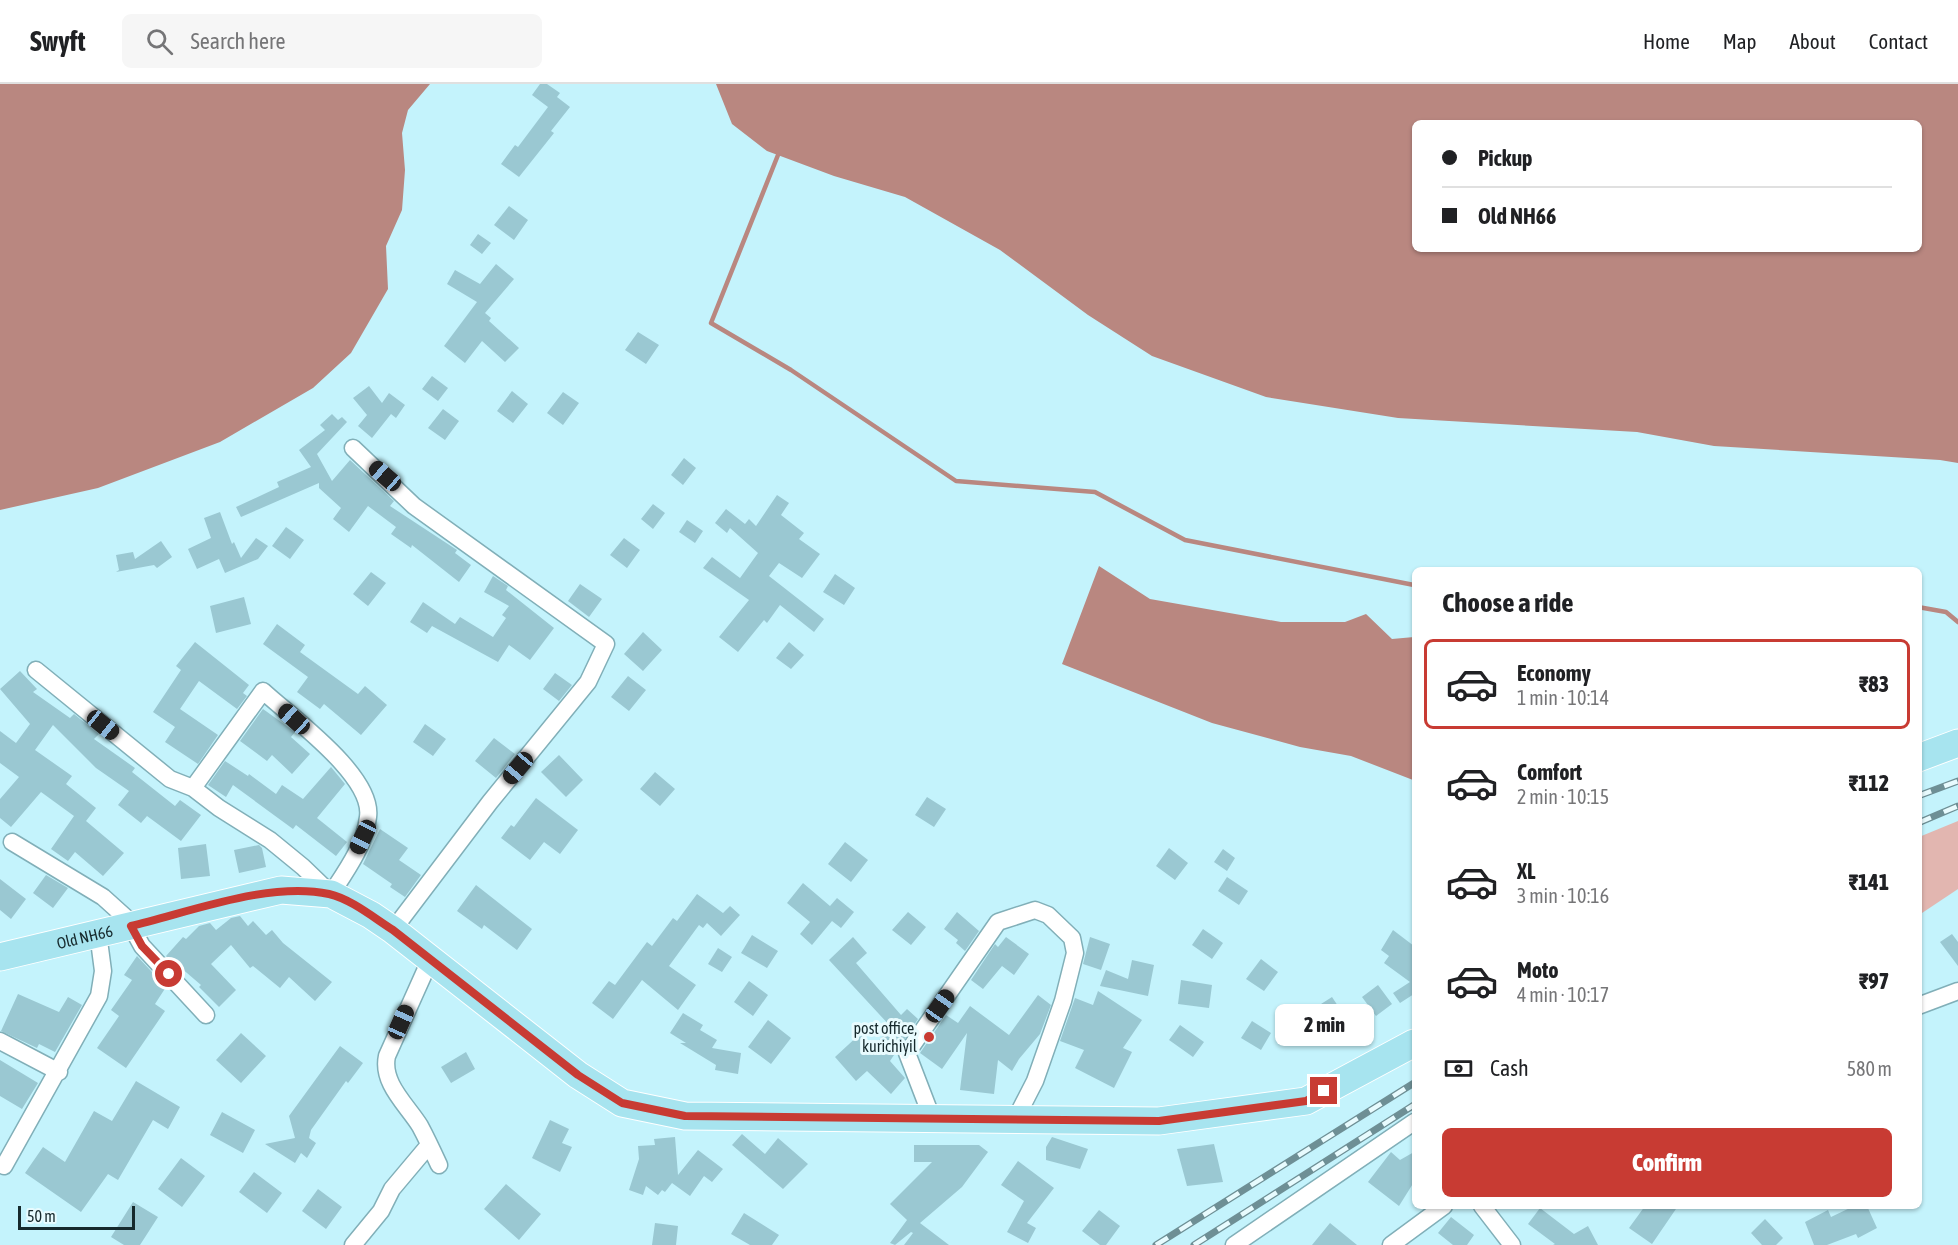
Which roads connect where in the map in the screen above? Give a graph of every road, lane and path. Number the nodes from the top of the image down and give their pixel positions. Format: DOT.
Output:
graph roads {
  1 [pos="353,448"];
  2 [pos="36,670"];
  3 [pos="1958,743"];
  4 [pos="1922,756"];
  5 [pos="193,788"];
  6 [pos="12,842"];
  7 [pos="331,894"];
  8 [pos="132,926"];
  9 [pos="393,930"];
  10 [pos="98,933"];
  11 [pos="0,957"];
  12 [pos="430,960"];
  13 [pos="1958,991"];
  14 [pos="1922,1004"];
  15 [pos="206,1015"];
  16 [pos="0,1041"];
  17 [pos="1412,1044"];
  18 [pos="59,1072"];
  19 [pos="932,1118"];
  20 [pos="1015,1120"];
  21 [pos="1412,1123"];
  22 [pos="429,1145"];
  23 [pos="439,1165"];
  24 [pos="4,1166"];
  25 [pos="1440,1209"];
  26 [pos="1484,1209"];
  27 [pos="353,1245"];
  28 [pos="1234,1245"];
  29 [pos="1392,1245"];
  30 [pos="1512,1245"];
  1 -- 9 [label="street"];
  2 -- 5 [label="street"];
  3 -- 4 [label="main road"];
  5 -- 7 [label="street"];
  5 -- 7 [label="street"];
  6 -- 8 [label="street"];
  7 -- 8 [label="main road, Old NH66"];
  7 -- 9 [label="main road, Old NH66"];
  8 -- 10 [label="main road, Old NH66"];
  8 -- 15 [label="street"];
  9 -- 12 [label="main road, Old NH66"];
  10 -- 11 [label="main road, Old NH66"];
  10 -- 18 [label="street"];
  12 -- 19 [label="main road, Old NH66"];
  12 -- 22 [label="street"];
  13 -- 14 [label="street"];
  16 -- 18 [label="street"];
  17 -- 20 [label="main road, Old NH66"];
  18 -- 24 [label="street"];
  19 -- 20 [label="main road, Old NH66"];
  19 -- 20 [label="street"];
  21 -- 28 [label="street"];
  22 -- 23 [label="street"];
  22 -- 27 [label="street"];
  25 -- 29 [label="street"];
  26 -- 30 [label="street"];
}
